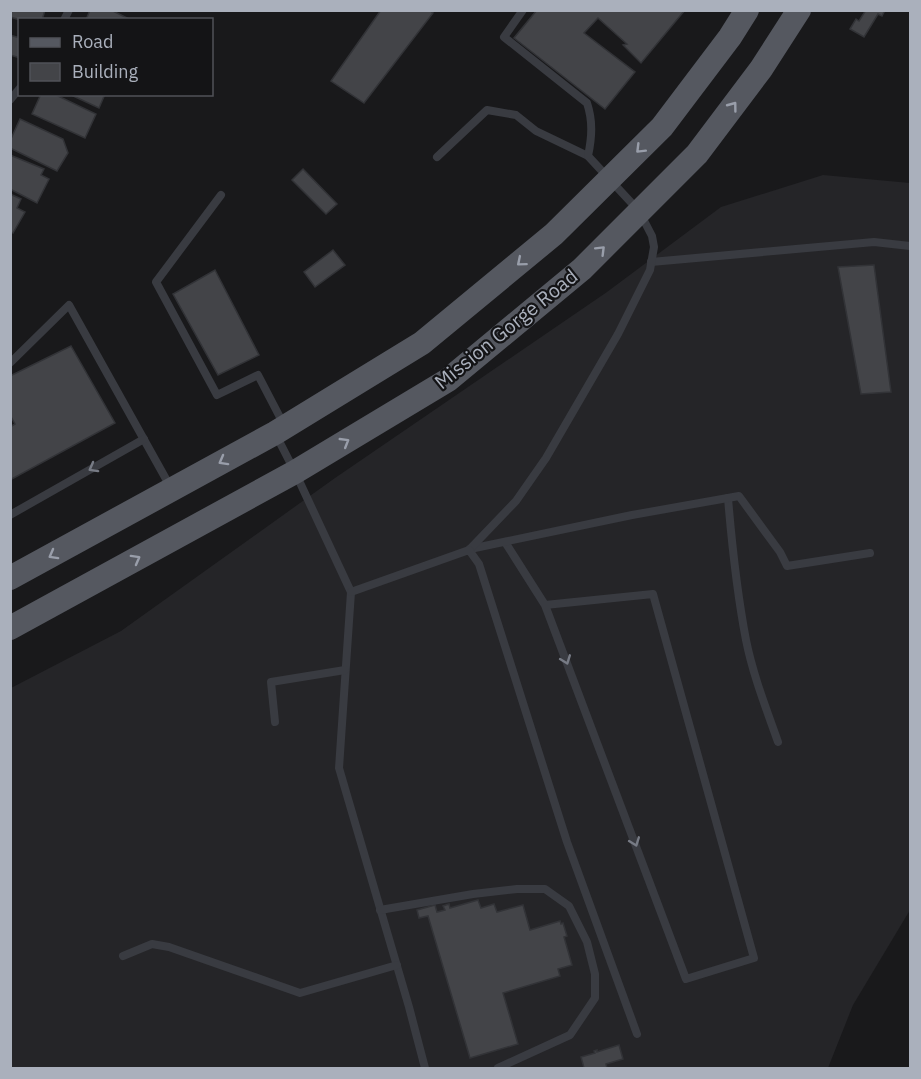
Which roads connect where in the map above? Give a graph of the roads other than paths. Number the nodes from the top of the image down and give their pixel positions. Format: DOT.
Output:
graph roads {
  1 [pos="523,10"];
  2 [pos="747,10"];
  3 [pos="799,10"];
  4 [pos="588,156"];
  5 [pos="437,157"];
  6 [pos="610,179"];
  7 [pos="221,195"];
  8 [pos="639,211"];
  9 [pos="910,246"];
  10 [pos="651,262"];
  11 [pos="10,363"];
  12 [pos="280,430"];
  13 [pos="144,439"];
  14 [pos="295,472"];
  15 [pos="172,489"];
  16 [pos="728,498"];
  17 [pos="10,515"];
  18 [pos="505,542"];
  19 [pos="469,550"];
  20 [pos="870,553"];
  21 [pos="10,578"];
  22 [pos="351,592"];
  23 [pos="545,605"];
  24 [pos="10,628"];
  25 [pos="345,670"];
  26 [pos="275,722"];
  27 [pos="778,741"];
  28 [pos="380,910"];
  29 [pos="123,956"];
  30 [pos="397,965"];
  31 [pos="637,1034"];
  32 [pos="425,1068"];
  33 [pos="498,1068"];
  1 -- 4 [label="lane"];
  2 -- 6 [label="main road, one-way"];
  8 -- 3 [label="main road, Mission Gorge Road, one-way"];
  4 -- 5 [label="lane"];
  4 -- 6 [label="lane"];
  6 -- 8 [label="lane"];
  6 -- 12 [label="main road, one-way"];
  7 -- 12 [label="lane"];
  8 -- 10 [label="lane"];
  14 -- 8 [label="main road, Mission Gorge Road, one-way"];
  9 -- 10 [label="lane"];
  10 -- 19 [label="lane"];
  11 -- 13 [label="lane"];
  12 -- 14 [label="lane"];
  12 -- 15 [label="main road, one-way"];
  13 -- 15 [label="lane"];
  13 -- 17 [label="lane, one-way"];
  14 -- 22 [label="lane"];
  24 -- 14 [label="main road, Mission Gorge Road, one-way"];
  15 -- 21 [label="main road, one-way"];
  16 -- 18 [label="lane"];
  16 -- 20 [label="lane"];
  16 -- 27 [label="lane"];
  18 -- 19 [label="lane"];
  18 -- 23 [label="lane"];
  19 -- 22 [label="lane"];
  19 -- 31 [label="lane"];
  22 -- 25 [label="lane"];
  23 -- 23 [label="lane, one-way"];
  25 -- 26 [label="lane"];
  25 -- 28 [label="lane"];
  28 -- 30 [label="lane"];
  28 -- 33 [label="lane"];
  29 -- 30 [label="lane"];
  30 -- 32 [label="lane"];
}
